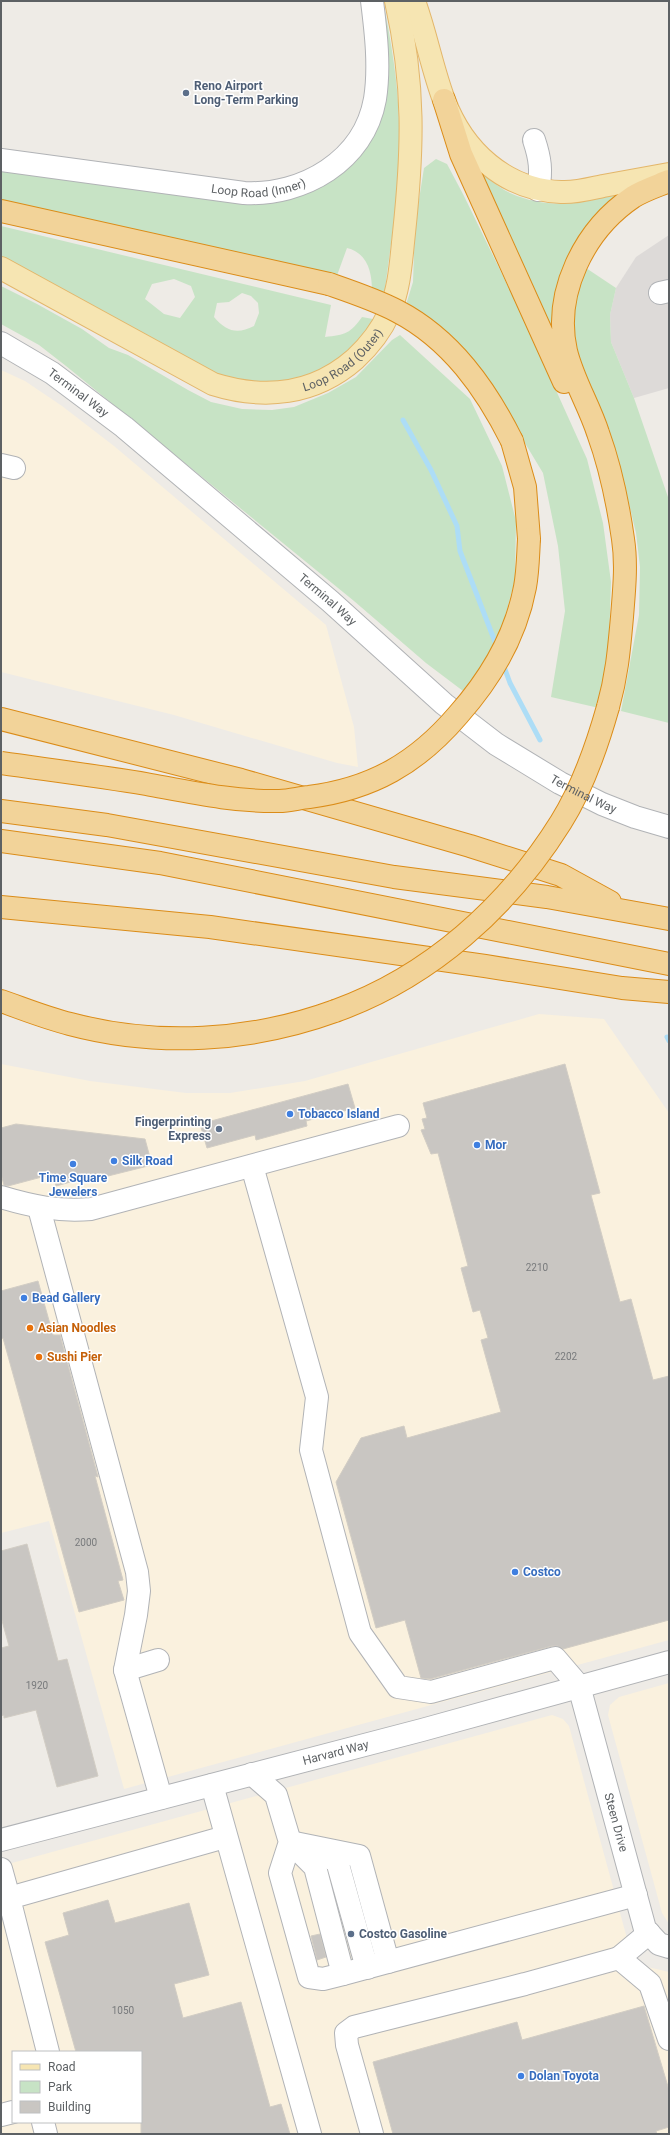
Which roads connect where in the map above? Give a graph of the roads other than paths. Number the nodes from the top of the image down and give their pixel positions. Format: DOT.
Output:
graph roads {
  1 [pos="372,1"];
  2 [pos="396,1"];
  3 [pos="414,1"];
  4 [pos="444,100"];
  5 [pos="534,140"];
  6 [pos="1,160"];
  7 [pos="669,174"];
  8 [pos="669,181"];
  9 [pos="538,190"];
  10 [pos="1,211"];
  11 [pos="1,268"];
  12 [pos="1,343"];
  13 [pos="612,489"];
  14 [pos="1,719"];
  15 [pos="1,763"];
  16 [pos="1,811"];
  17 [pos="669,827"];
  18 [pos="1,841"];
  19 [pos="1,907"];
  20 [pos="625,911"];
  21 [pos="669,919"];
  22 [pos="669,964"];
  23 [pos="669,992"];
  24 [pos="1,1001"];
  25 [pos="398,1126"];
  26 [pos="252,1166"];
  27 [pos="1,1197"];
  28 [pos="39,1208"];
  29 [pos="158,1660"];
  30 [pos="669,1662"];
  31 [pos="125,1670"];
  32 [pos="579,1686"];
  33 [pos="252,1774"];
  34 [pos="212,1785"];
  35 [pos="161,1798"];
  36 [pos="225,1837"];
  37 [pos="1,1840"];
  38 [pos="290,1842"];
  39 [pos="1,1870"];
  40 [pos="636,1895"];
  41 [pos="8,1898"];
  42 [pos="9,1928"];
  43 [pos="649,1933"];
  44 [pos="669,1947"];
  45 [pos="619,1958"];
  46 [pos="361,1969"];
  47 [pos="669,2039"];
  48 [pos="48,2051"];
  49 [pos="12,2112"];
  50 [pos="1,2115"];
  51 [pos="43,2123"];
  52 [pos="46,2134"];
  53 [pos="310,2134"];
  54 [pos="372,2134"];
  1 -- 6 [label="street, Loop Road (Inner)"];
  2 -- 11 [label="main road, Loop Road (Outer)"];
  3 -- 4 [label="main road"];
  4 -- 9 [label="main road"];
  4 -- 13 [label="highway"];
  5 -- 9 [label="street"];
  7 -- 9 [label="main road"];
  8 -- 13 [label="highway"];
  10 -- 15 [label="highway, bridge"];
  12 -- 17 [label="street, Terminal Way"];
  13 -- 24 [label="highway, bridge"];
  14 -- 20 [label="highway"];
  16 -- 20 [label="highway"];
  18 -- 22 [label="highway"];
  19 -- 23 [label="highway"];
  20 -- 21 [label="highway"];
  25 -- 26 [label="street"];
  26 -- 28 [label="street"];
  26 -- 32 [label="street"];
  27 -- 28 [label="street"];
  28 -- 31 [label="street"];
  29 -- 31 [label="street"];
  30 -- 32 [label="street, Harvard Way"];
  31 -- 35 [label="street"];
  32 -- 33 [label="street, Harvard Way"];
  32 -- 40 [label="street, Steen Drive"];
  33 -- 34 [label="street, Harvard Way"];
  33 -- 38 [label="street"];
  34 -- 35 [label="street, Harvard Way"];
  34 -- 36 [label="street"];
  35 -- 37 [label="street, Harvard Way"];
  36 -- 41 [label="street"];
  36 -- 53 [label="street"];
  38 -- 46 [label="street"];
  38 -- 46 [label="street"];
  38 -- 46 [label="street"];
  39 -- 41 [label="street"];
  40 -- 43 [label="street, Steen Drive"];
  40 -- 46 [label="street"];
  41 -- 42 [label="street"];
  42 -- 48 [label="street"];
  43 -- 44 [label="street, Steen Drive"];
  43 -- 45 [label="street"];
  45 -- 47 [label="street"];
  45 -- 54 [label="street"];
  49 -- 50 [label="street"];
  51 -- 52 [label="street"];
}
